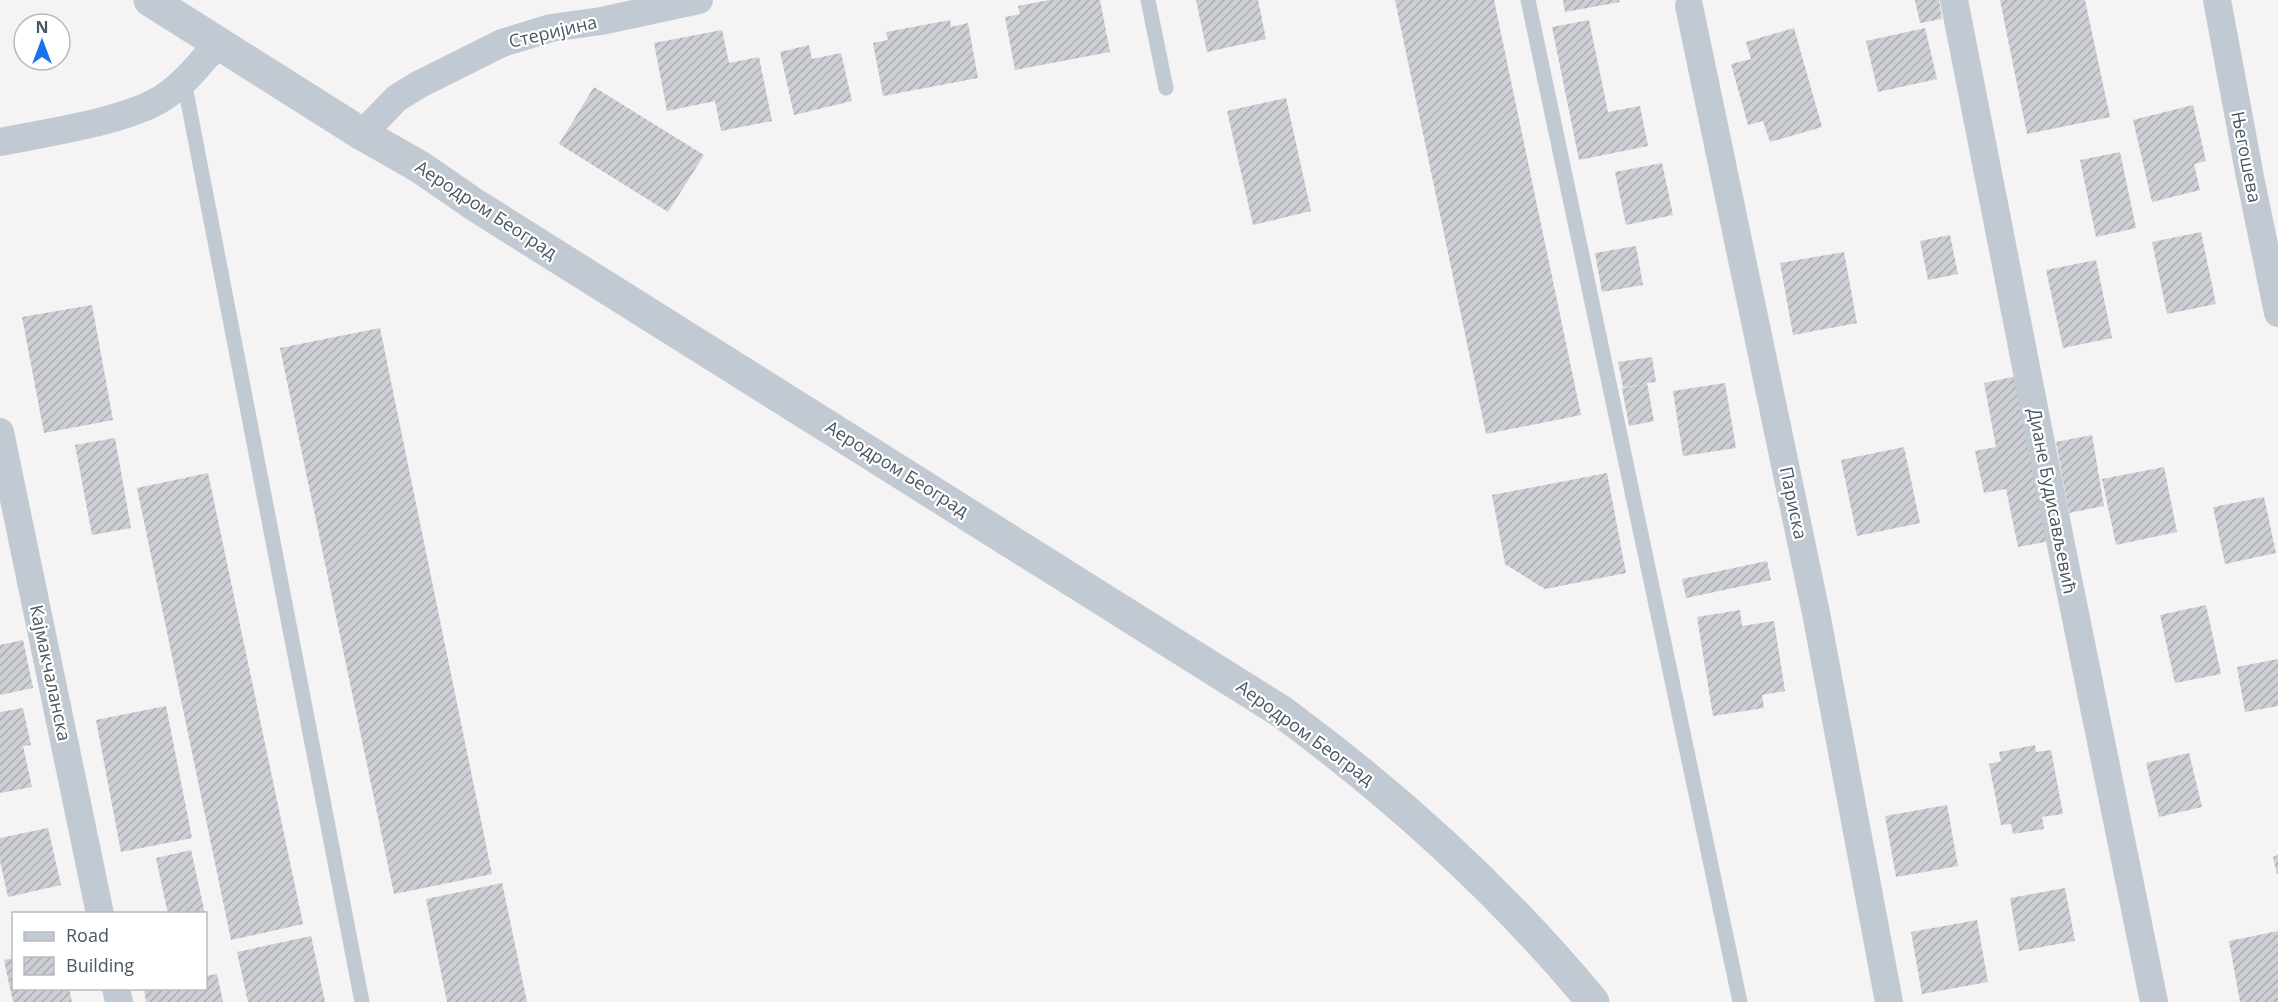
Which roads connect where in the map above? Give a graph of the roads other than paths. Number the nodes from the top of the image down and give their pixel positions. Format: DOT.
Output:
graph roads {
  1 [pos="150,0"];
  2 [pos="699,0"];
  3 [pos="1148,0"];
  4 [pos="1528,0"];
  5 [pos="1954,0"];
  6 [pos="2217,0"];
  7 [pos="1689,6"];
  8 [pos="218,43"];
  9 [pos="184,81"];
  10 [pos="1166,88"];
  11 [pos="362,134"];
  12 [pos="0,142"];
  13 [pos="2278,313"];
  14 [pos="0,432"];
  15 [pos="100,912"];
  16 [pos="362,1002"];
  17 [pos="1593,1002"];
  18 [pos="1740,1002"];
  19 [pos="1889,1002"];
  20 [pos="2154,1002"];
  1 -- 8 [label="street, Аеродром Београд"];
  2 -- 11 [label="street, Стеријина"];
  3 -- 10 [label="lane"];
  4 -- 18 [label="lane"];
  5 -- 20 [label="street, Диане Будисављевић"];
  6 -- 13 [label="street, Његошева"];
  7 -- 19 [label="street, Париска"];
  8 -- 9 [label="street"];
  8 -- 11 [label="street, Аеродром Београд"];
  9 -- 12 [label="street"];
  9 -- 16 [label="lane"];
  11 -- 17 [label="street, Аеродром Београд"];
  14 -- 15 [label="street, Кајмакчаланска"];
}
